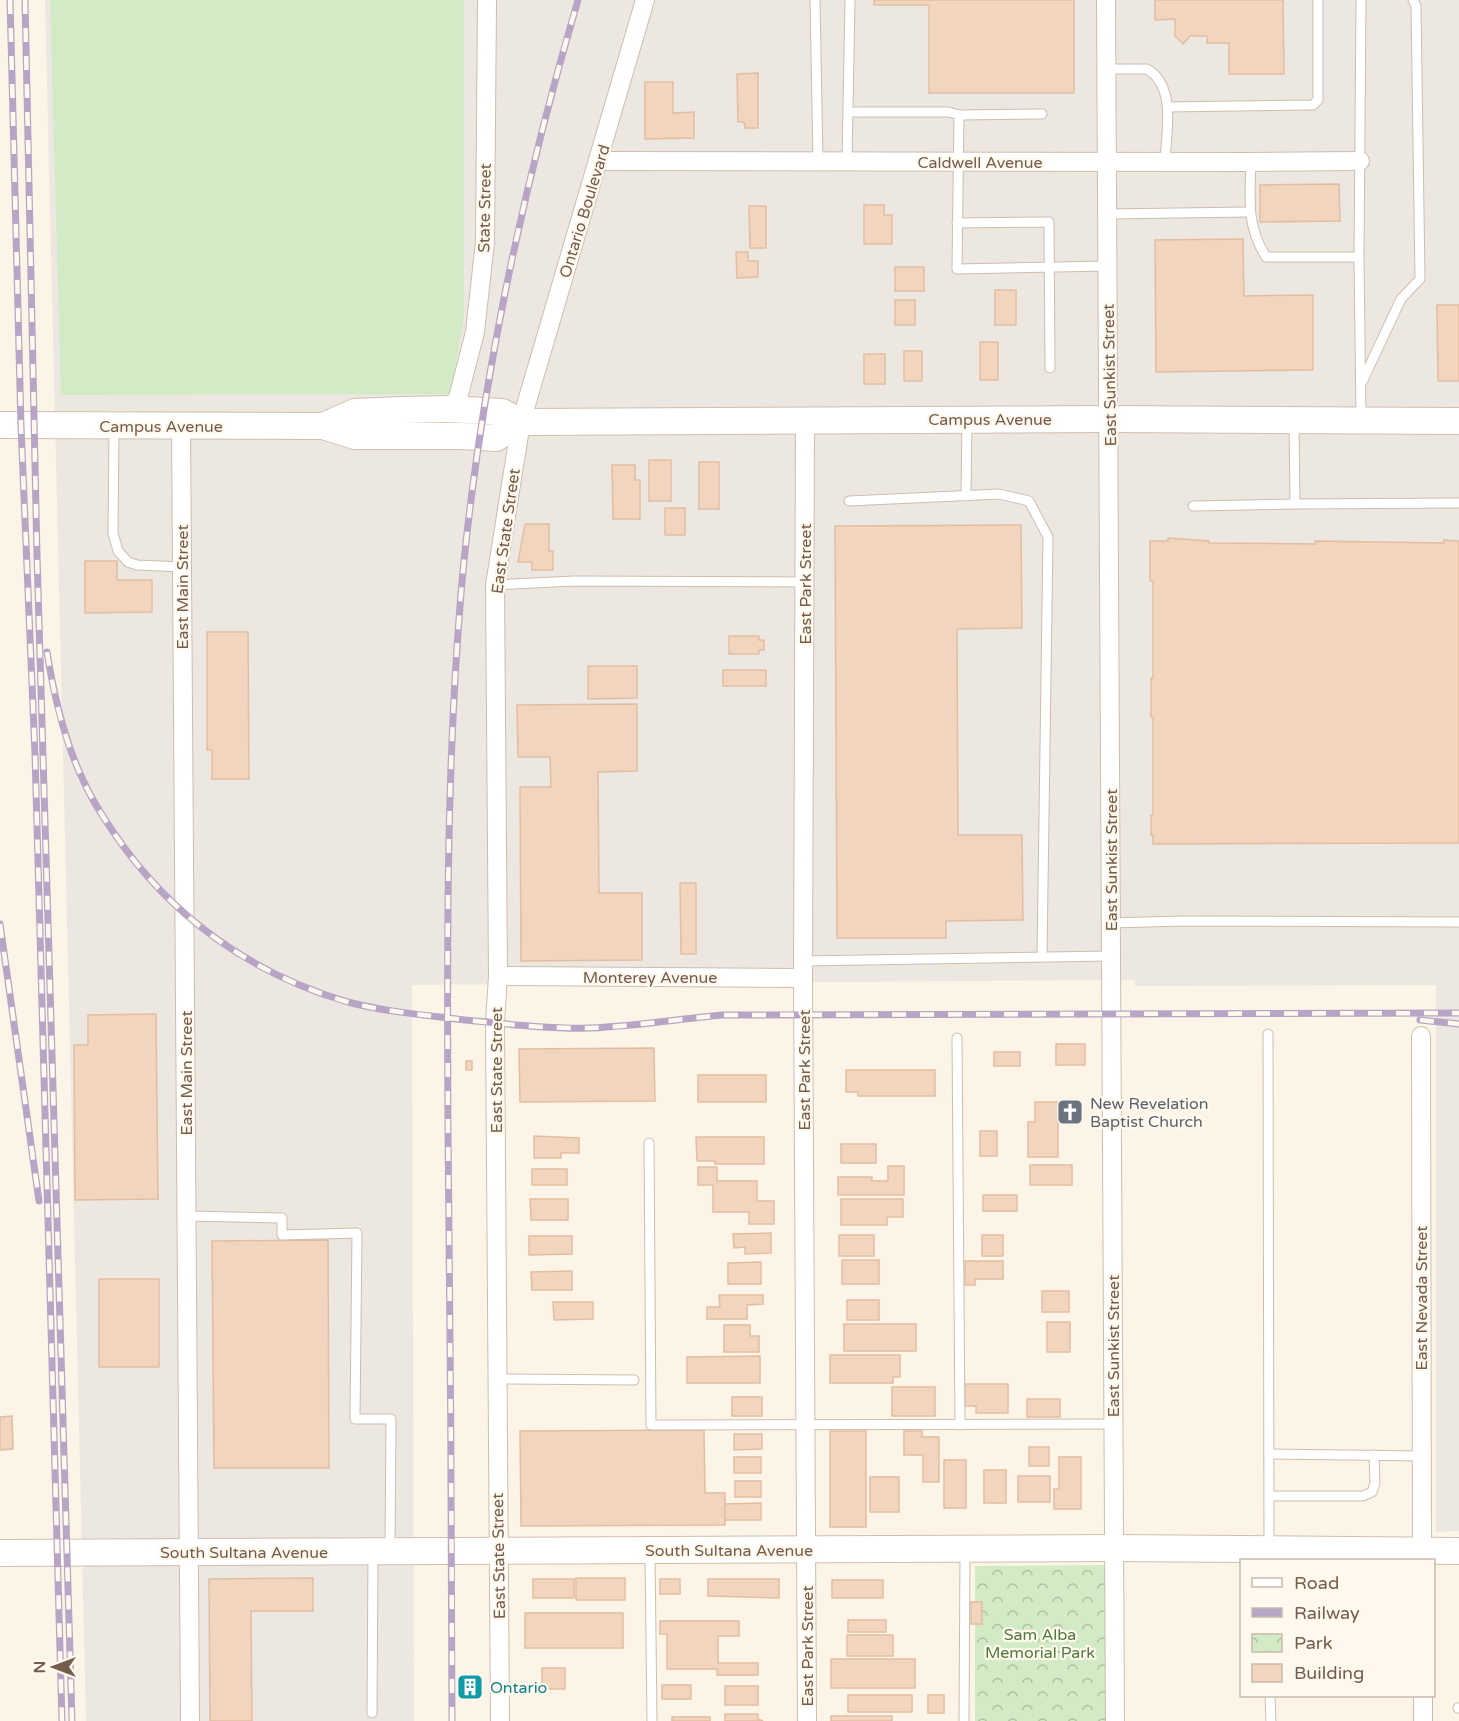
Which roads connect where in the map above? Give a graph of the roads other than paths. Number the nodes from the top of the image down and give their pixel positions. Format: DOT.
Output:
graph roads {
  1 [pos="487,0"];
  2 [pos="645,0"];
  3 [pos="816,0"];
  4 [pos="849,0"];
  5 [pos="1106,0"];
  6 [pos="1318,0"];
  7 [pos="1360,0"];
  8 [pos="1413,0"];
  9 [pos="1106,69"];
  10 [pos="1167,107"];
  11 [pos="848,112"];
  12 [pos="1042,114"];
  13 [pos="959,115"];
  14 [pos="599,160"];
  15 [pos="1360,160"];
  16 [pos="818,162"];
  17 [pos="847,162"];
  18 [pos="959,162"];
  19 [pos="1107,162"];
  20 [pos="1165,162"];
  21 [pos="1251,162"];
  22 [pos="1249,212"];
  23 [pos="1107,214"];
  24 [pos="957,223"];
  25 [pos="1359,256"];
  26 [pos="1108,266"];
  27 [pos="1050,267"];
  28 [pos="1050,368"];
  29 [pos="1361,386"];
  30 [pos="449,409"];
  31 [pos="968,419"];
  32 [pos="1109,419"];
  33 [pos="805,420"];
  34 [pos="1294,420"];
  35 [pos="1361,420"];
  36 [pos="1459,421"];
  37 [pos="521,422"];
  38 [pos="0,425"];
  39 [pos="114,425"];
  40 [pos="181,425"];
  41 [pos="323,426"];
  42 [pos="966,496"];
  43 [pos="849,501"];
  44 [pos="1459,503"];
  45 [pos="1295,504"];
  46 [pos="1193,506"];
  47 [pos="182,567"];
  48 [pos="805,582"];
  49 [pos="495,585"];
  50 [pos="1459,922"];
  51 [pos="1111,923"];
  52 [pos="1111,956"];
  53 [pos="1042,957"];
  54 [pos="803,969"];
  55 [pos="498,976"];
  56 [pos="1268,1034"];
  57 [pos="1421,1036"];
  58 [pos="957,1038"];
  59 [pos="650,1143"];
  60 [pos="187,1216"];
  61 [pos="497,1379"];
  62 [pos="634,1380"];
  63 [pos="1114,1424"];
  64 [pos="806,1425"];
  65 [pos="960,1425"];
  66 [pos="1269,1454"];
  67 [pos="1374,1455"];
  68 [pos="1422,1456"];
  69 [pos="1269,1496"];
  70 [pos="1114,1548"];
  71 [pos="965,1549"];
  72 [pos="498,1550"];
  73 [pos="650,1550"];
  74 [pos="806,1550"];
  75 [pos="189,1551"];
  76 [pos="1459,1551"];
  77 [pos="382,1552"];
  78 [pos="0,1553"];
  79 [pos="1269,1555"];
  80 [pos="1422,1556"];
  81 [pos="1270,1697"];
  82 [pos="1423,1697"];
  83 [pos="372,1713"];
  84 [pos="190,1721"];
  85 [pos="500,1721"];
  86 [pos="652,1721"];
  87 [pos="807,1721"];
  88 [pos="964,1721"];
  89 [pos="1115,1721"];
  90 [pos="1270,1721"];
  91 [pos="1423,1721"];
  1 -- 30 [label="street, State Street"];
  2 -- 14 [label="street, Ontario Boulevard"];
  3 -- 16 [label="lane"];
  4 -- 11 [label="lane"];
  5 -- 9 [label="street, East Sunkist Street"];
  6 -- 10 [label="lane"];
  7 -- 15 [label="lane"];
  8 -- 29 [label="lane"];
  9 -- 10 [label="lane"];
  9 -- 19 [label="street, East Sunkist Street"];
  10 -- 20 [label="lane"];
  11 -- 13 [label="lane"];
  11 -- 17 [label="lane"];
  12 -- 13 [label="lane"];
  13 -- 18 [label="lane"];
  14 -- 16 [label="street, Caldwell Avenue"];
  14 -- 37 [label="street, Ontario Boulevard"];
  15 -- 21 [label="street, Caldwell Avenue"];
  15 -- 25 [label="lane"];
  16 -- 17 [label="street, Caldwell Avenue"];
  17 -- 18 [label="street, Caldwell Avenue"];
  18 -- 19 [label="street, Caldwell Avenue"];
  18 -- 24 [label="lane"];
  19 -- 20 [label="street, Caldwell Avenue"];
  19 -- 23 [label="street, East Sunkist Street"];
  20 -- 21 [label="street, Caldwell Avenue"];
  21 -- 22 [label="lane"];
  22 -- 23 [label="lane"];
  22 -- 25 [label="lane"];
  23 -- 26 [label="street, East Sunkist Street"];
  24 -- 27 [label="lane"];
  24 -- 27 [label="lane"];
  25 -- 29 [label="lane"];
  26 -- 27 [label="lane"];
  26 -- 32 [label="street, East Sunkist Street"];
  27 -- 28 [label="lane"];
  29 -- 35 [label="lane"];
  30 -- 37 [label="street, Campus Avenue"];
  30 -- 41 [label="street, Campus Avenue"];
  31 -- 32 [label="street, Campus Avenue"];
  31 -- 33 [label="street, Campus Avenue"];
  31 -- 42 [label="lane"];
  32 -- 34 [label="street, Campus Avenue"];
  32 -- 51 [label="street, East Sunkist Street"];
  33 -- 37 [label="street, Campus Avenue"];
  33 -- 48 [label="street, East Park Street"];
  34 -- 35 [label="street, Campus Avenue"];
  34 -- 45 [label="lane"];
  35 -- 36 [label="street, Campus Avenue"];
  37 -- 41 [label="street, Campus Avenue"];
  37 -- 49 [label="street, East State Street"];
  38 -- 39 [label="street, Campus Avenue"];
  39 -- 40 [label="street, Campus Avenue"];
  39 -- 47 [label="lane"];
  40 -- 41 [label="street, Campus Avenue"];
  40 -- 47 [label="street, East Main Street"];
  42 -- 43 [label="lane"];
  42 -- 53 [label="lane"];
  44 -- 45 [label="lane"];
  45 -- 46 [label="lane"];
  47 -- 60 [label="street, East Main Street"];
  48 -- 49 [label="lane"];
  48 -- 54 [label="street, East Park Street"];
  49 -- 55 [label="street, East State Street"];
  50 -- 51 [label="lane"];
  51 -- 52 [label="street, East Sunkist Street"];
  52 -- 53 [label="lane"];
  52 -- 63 [label="street, East Sunkist Street"];
  53 -- 54 [label="lane"];
  54 -- 55 [label="street, Monterey Avenue"];
  54 -- 64 [label="street, East Park Street"];
  55 -- 61 [label="street, East State Street"];
  56 -- 66 [label="lane"];
  57 -- 68 [label="street, East Nevada Street"];
  58 -- 65 [label="lane"];
  59 -- 64 [label="lane"];
  60 -- 75 [label="street, East Main Street"];
  60 -- 77 [label="lane"];
  61 -- 62 [label="lane"];
  61 -- 72 [label="street, East State Street"];
  63 -- 65 [label="lane"];
  63 -- 70 [label="street, East Sunkist Street"];
  64 -- 65 [label="lane"];
  64 -- 74 [label="street, East Park Street"];
  66 -- 67 [label="lane"];
  66 -- 69 [label="lane"];
  67 -- 68 [label="lane"];
  67 -- 69 [label="lane"];
  68 -- 80 [label="street, East Nevada Street"];
  69 -- 79 [label="lane"];
  70 -- 71 [label="street, South Sultana Avenue"];
  70 -- 79 [label="street, South Sultana Avenue"];
  70 -- 89 [label="street, East Sunkist Street"];
  71 -- 74 [label="street, South Sultana Avenue"];
  71 -- 88 [label="lane"];
  72 -- 73 [label="street, South Sultana Avenue"];
  72 -- 77 [label="street, South Sultana Avenue"];
  72 -- 85 [label="street, East State Street"];
  73 -- 74 [label="street, South Sultana Avenue"];
  73 -- 86 [label="lane"];
  74 -- 87 [label="street, East Park Street"];
  75 -- 77 [label="street, South Sultana Avenue"];
  75 -- 78 [label="street, South Sultana Avenue"];
  75 -- 84 [label="street, East Main Street"];
  76 -- 80 [label="street, South Sultana Avenue"];
  77 -- 83 [label="lane"];
  79 -- 80 [label="street, South Sultana Avenue"];
  81 -- 90 [label="lane"];
  82 -- 91 [label="street"];
}
